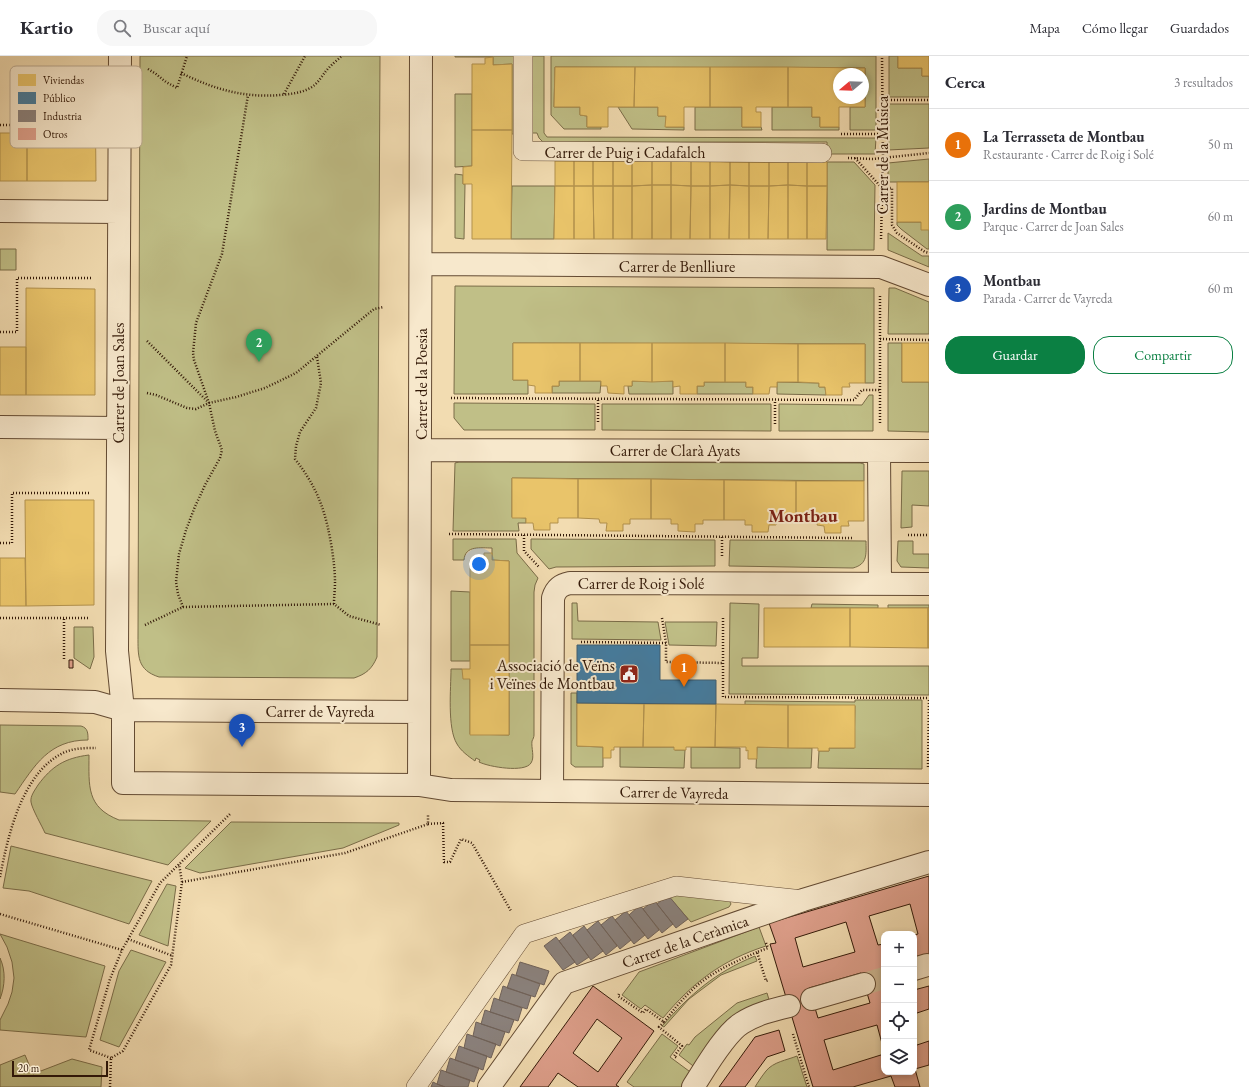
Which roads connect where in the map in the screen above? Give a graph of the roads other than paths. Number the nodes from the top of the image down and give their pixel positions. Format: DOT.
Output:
graph roads {
  1 [pos="120,56"];
  2 [pos="421,56"];
  3 [pos="523,56"];
  4 [pos="120,66"];
  5 [pos="119,148"];
  6 [pos="822,153"];
  7 [pos="0,211"];
  8 [pos="119,212"];
  9 [pos="421,264"];
  10 [pos="929,285"];
  11 [pos="0,427"];
  12 [pos="118,428"];
  13 [pos="420,450"];
  14 [pos="879,451"];
  15 [pos="929,451"];
  16 [pos="880,584"];
  17 [pos="929,584"];
  18 [pos="0,700"];
  19 [pos="123,710"];
  20 [pos="419,712"];
  21 [pos="419,785"];
  22 [pos="552,791"];
  23 [pos="929,795"];
  24 [pos="929,862"];
  25 [pos="803,900"];
  26 [pos="864,984"];
  27 [pos="812,999"];
  28 [pos="789,1006"];
  29 [pos="697,1081"];
  30 [pos="416,1087"];
  31 [pos="489,1087"];
  1 -- 4 [label="street, Carrer de Joan Sales"];
  2 -- 9 [label="street, Carrer de la Poesia"];
  3 -- 6 [label="lane, Carrer de Puig i Cadafalch"];
  5 -- 8 [label="street, Carrer de Joan Sales"];
  7 -- 8 [label="street"];
  8 -- 12 [label="street, Carrer de Joan Sales"];
  9 -- 10 [label="street, Carrer de Benlliure"];
  9 -- 13 [label="street, Carrer de la Poesia"];
  11 -- 12 [label="street"];
  12 -- 19 [label="street, Carrer de Joan Sales"];
  13 -- 14 [label="street, Carrer de Clarà Ayats"];
  13 -- 20 [label="street, Carrer de la Poesia"];
  14 -- 15 [label="street, Carrer de Clarà Ayats"];
  14 -- 16 [label="street"];
  16 -- 17 [label="street, Carrer de Roig i Solé"];
  16 -- 22 [label="street, Carrer de Roig i Solé"];
  18 -- 19 [label="street, Carrer de Vayreda"];
  19 -- 20 [label="street, Carrer de Vayreda"];
  19 -- 21 [label="street, Carrer de Vayreda"];
  20 -- 21 [label="street"];
  21 -- 22 [label="street, Carrer de Vayreda"];
  22 -- 23 [label="street, Carrer de Vayreda"];
  24 -- 25 [label="street, Carrer de la Ceràmica"];
  25 -- 30 [label="lane"];
  25 -- 31 [label="street, Carrer de la Ceràmica"];
  26 -- 27 [label="street"];
  28 -- 29 [label="street"];
}
